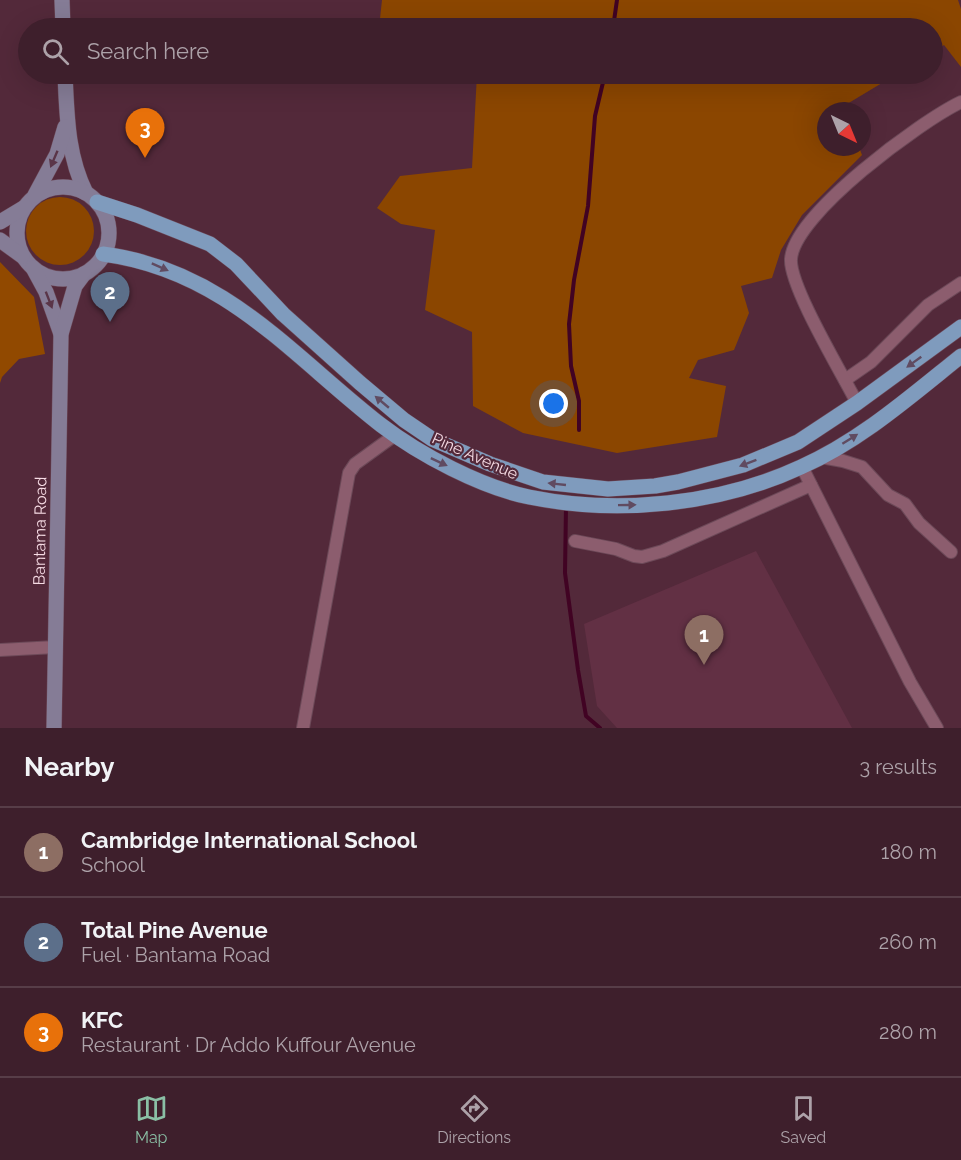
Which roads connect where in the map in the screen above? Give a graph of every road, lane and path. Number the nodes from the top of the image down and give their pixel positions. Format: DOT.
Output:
graph roads {
  1 [pos="62,0"];
  2 [pos="63,18"];
  3 [pos="65,84"];
  4 [pos="961,102"];
  5 [pos="67,118"];
  6 [pos="91,197"];
  7 [pos="30,202"];
  8 [pos="0,222"];
  9 [pos="0,240"];
  10 [pos="104,254"];
  11 [pos="28,262"];
  12 [pos="84,274"];
  13 [pos="961,283"];
  14 [pos="961,327"];
  15 [pos="61,334"];
  16 [pos="961,356"];
  17 [pos="845,380"];
  18 [pos="857,403"];
  19 [pos="395,435"];
  20 [pos="821,457"];
  21 [pos="802,467"];
  22 [pos="811,485"];
  23 [pos="575,541"];
  24 [pos="951,552"];
  25 [pos="56,647"];
  26 [pos="0,650"];
  27 [pos="54,728"];
  28 [pos="303,728"];
  29 [pos="937,728"];
  1 -- 2 [label="main road"];
  3 -- 5 [label="main road"];
  4 -- 17 [label="street"];
  5 -- 6 [label="main road"];
  5 -- 7 [label="main road, one-way"];
  6 -- 7 [label="main road"];
  6 -- 10 [label="main road"];
  18 -- 6 [label="main road, one-way"];
  7 -- 8 [label="main road"];
  7 -- 11 [label="main road"];
  9 -- 11 [label="main road"];
  10 -- 12 [label="main road"];
  10 -- 19 [label="main road, Pine Avenue, one-way"];
  11 -- 12 [label="main road"];
  11 -- 15 [label="main road, one-way"];
  12 -- 15 [label="main road"];
  13 -- 17 [label="street"];
  14 -- 18 [label="main road, one-way"];
  15 -- 25 [label="main road, Bantama Road"];
  20 -- 16 [label="main road, Pine Avenue, one-way"];
  17 -- 18 [label="street"];
  19 -- 21 [label="main road, Pine Avenue, one-way"];
  19 -- 28 [label="street"];
  20 -- 21 [label="main road, Pine Avenue"];
  20 -- 24 [label="street"];
  21 -- 22 [label="street"];
  22 -- 23 [label="street"];
  22 -- 29 [label="street"];
  25 -- 26 [label="street"];
  25 -- 27 [label="main road, Bantama Road"];
}
